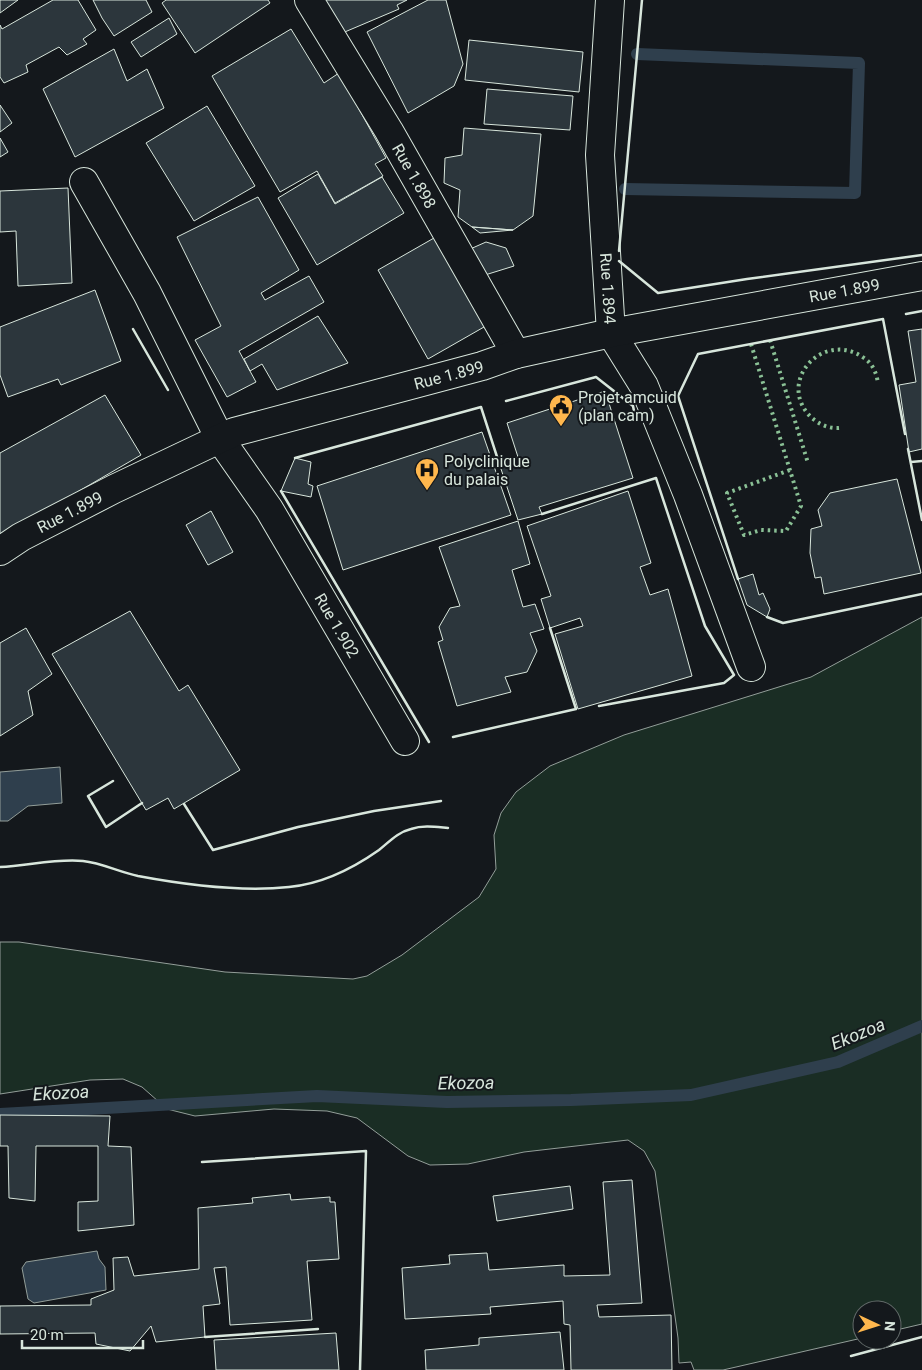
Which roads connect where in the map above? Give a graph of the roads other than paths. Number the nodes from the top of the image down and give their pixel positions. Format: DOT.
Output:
graph roads {
  1 [pos="309,0"];
  2 [pos="610,0"];
  3 [pos="84,182"];
  4 [pos="922,276"];
  5 [pos="612,333"];
  6 [pos="516,354"];
  7 [pos="220,439"];
  8 [pos="0,551"];
  9 [pos="751,667"];
  10 [pos="405,741"];
  1 -- 6 [label="street, Rue 1.898"];
  2 -- 5 [label="street, Rue 1.894"];
  3 -- 7 [label="street, Rue 1.902"];
  4 -- 5 [label="street, Rue 1.899"];
  5 -- 6 [label="street, Rue 1.899"];
  5 -- 9 [label="street, Rue 1.894"];
  6 -- 7 [label="street, Rue 1.899"];
  7 -- 8 [label="street, Rue 1.899"];
  7 -- 10 [label="street, Rue 1.902"];
}
